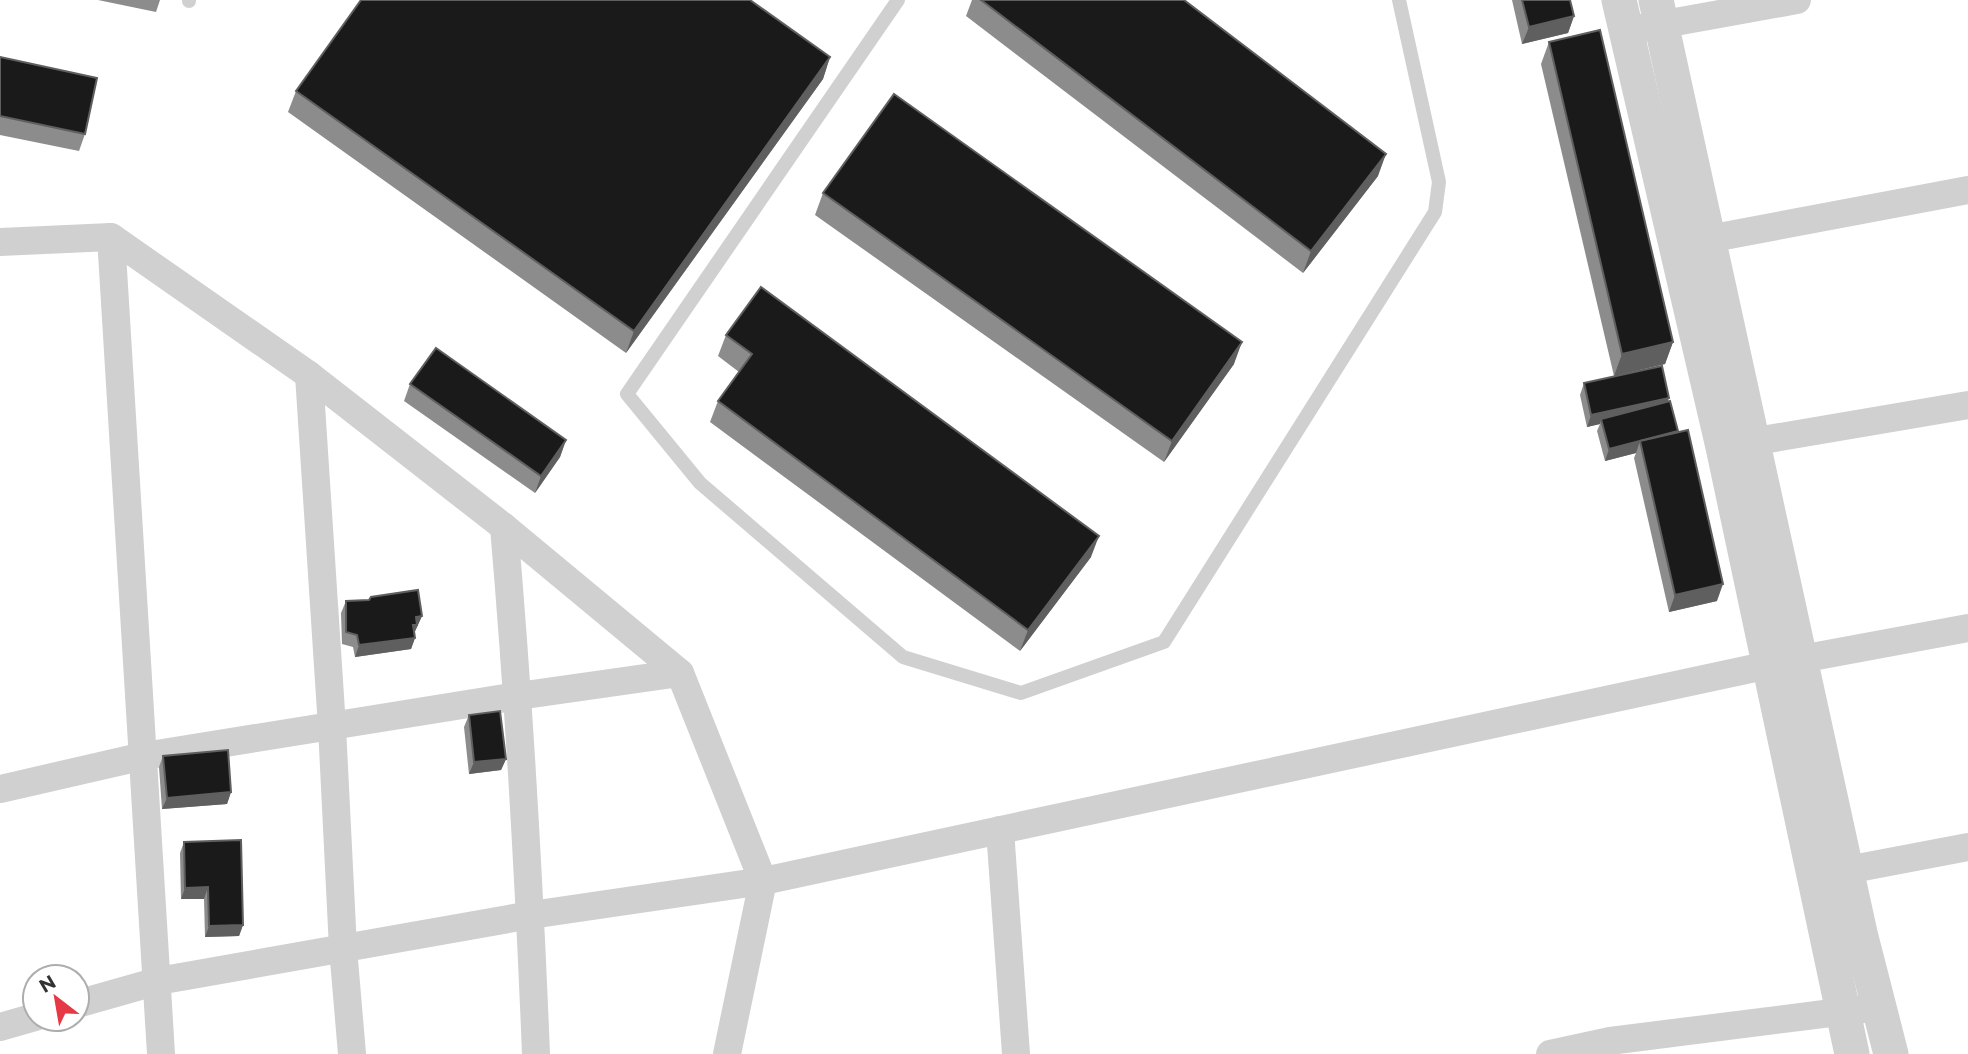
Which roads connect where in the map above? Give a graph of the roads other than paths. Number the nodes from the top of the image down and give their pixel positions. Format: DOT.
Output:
graph roads {
  1 [pos="898,0"];
  2 [pos="1399,0"];
  3 [pos="1797,0"];
  4 [pos="1659,12"];
  5 [pos="1623,16"];
  6 [pos="1968,190"];
  7 [pos="111,237"];
  8 [pos="1692,240"];
  9 [pos="0,242"];
  10 [pos="309,375"];
  11 [pos="1968,405"];
  12 [pos="1738,444"];
  13 [pos="504,527"];
  14 [pos="1968,628"];
  15 [pos="1785,662"];
  16 [pos="680,673"];
  17 [pos="518,696"];
  18 [pos="332,727"];
  19 [pos="144,756"];
  20 [pos="0,789"];
  21 [pos="1000,830"];
  22 [pos="1968,847"];
  23 [pos="1830,873"];
  24 [pos="763,881"];
  25 [pos="531,915"];
  26 [pos="343,948"];
  27 [pos="158,981"];
  28 [pos="91,1000"];
  29 [pos="1878,1005"];
  30 [pos="1842,1013"];
  31 [pos="21,1021"];
  32 [pos="0,1027"];
  33 [pos="1612,1048"];
  34 [pos="161,1054"];
  35 [pos="352,1054"];
  36 [pos="536,1054"];
  37 [pos="727,1054"];
  38 [pos="1016,1054"];
  39 [pos="1550,1054"];
  40 [pos="1852,1054"];
  41 [pos="1892,1054"];
  1 -- 2 [label="lane"];
  3 -- 4 [label="street"];
  4 -- 5 [label="street"];
  4 -- 8 [label="street"];
  5 -- 8 [label="street"];
  6 -- 8 [label="street"];
  7 -- 9 [label="street"];
  7 -- 10 [label="street"];
  7 -- 19 [label="street"];
  8 -- 12 [label="street"];
  10 -- 13 [label="street"];
  10 -- 18 [label="street"];
  11 -- 12 [label="street"];
  12 -- 15 [label="street"];
  13 -- 16 [label="street"];
  13 -- 17 [label="street"];
  14 -- 15 [label="street"];
  15 -- 21 [label="street"];
  15 -- 23 [label="street"];
  16 -- 17 [label="street"];
  16 -- 24 [label="street"];
  17 -- 18 [label="street"];
  17 -- 25 [label="street"];
  18 -- 19 [label="street"];
  18 -- 26 [label="street"];
  19 -- 20 [label="street"];
  19 -- 27 [label="street"];
  21 -- 24 [label="street"];
  21 -- 38 [label="street"];
  22 -- 23 [label="street"];
  23 -- 29 [label="street"];
  23 -- 30 [label="street"];
  24 -- 25 [label="street"];
  24 -- 37 [label="street"];
  25 -- 26 [label="street"];
  25 -- 36 [label="street"];
  26 -- 27 [label="street"];
  26 -- 35 [label="street"];
  27 -- 28 [label="street"];
  27 -- 34 [label="street"];
  29 -- 30 [label="street"];
  29 -- 41 [label="street"];
  30 -- 33 [label="street"];
  30 -- 40 [label="street"];
  31 -- 32 [label="street"];
  33 -- 39 [label="street"];
}
